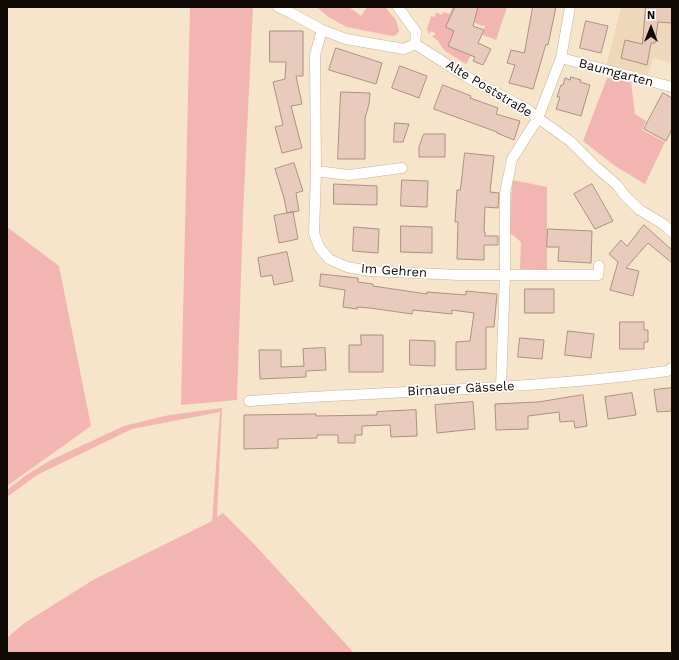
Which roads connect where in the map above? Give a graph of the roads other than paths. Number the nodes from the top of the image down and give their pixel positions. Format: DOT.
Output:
graph roads {
  1 [pos="278,7"];
  2 [pos="398,7"];
  3 [pos="570,7"];
  4 [pos="322,30"];
  5 [pos="415,44"];
  6 [pos="561,58"];
  7 [pos="672,87"];
  8 [pos="538,118"];
  9 [pos="402,168"];
  10 [pos="316,171"];
  11 [pos="672,232"];
  12 [pos="599,266"];
  13 [pos="505,274"];
  14 [pos="672,368"];
  15 [pos="501,387"];
  16 [pos="249,401"];
  1 -- 4 [label="street"];
  2 -- 5 [label="street"];
  3 -- 6 [label="street"];
  4 -- 5 [label="street"];
  4 -- 10 [label="street, Im Gehren"];
  5 -- 8 [label="street, Alte Poststraße"];
  6 -- 7 [label="street, Baumgarten"];
  6 -- 8 [label="street"];
  8 -- 11 [label="street, Alte Poststraße"];
  8 -- 13 [label="street"];
  9 -- 10 [label="street"];
  10 -- 13 [label="street, Im Gehren"];
  12 -- 13 [label="street, Im Gehren"];
  13 -- 15 [label="street"];
  14 -- 15 [label="street, Birnauer Gässele"];
  15 -- 16 [label="street, Birnauer Gässele"];
}
